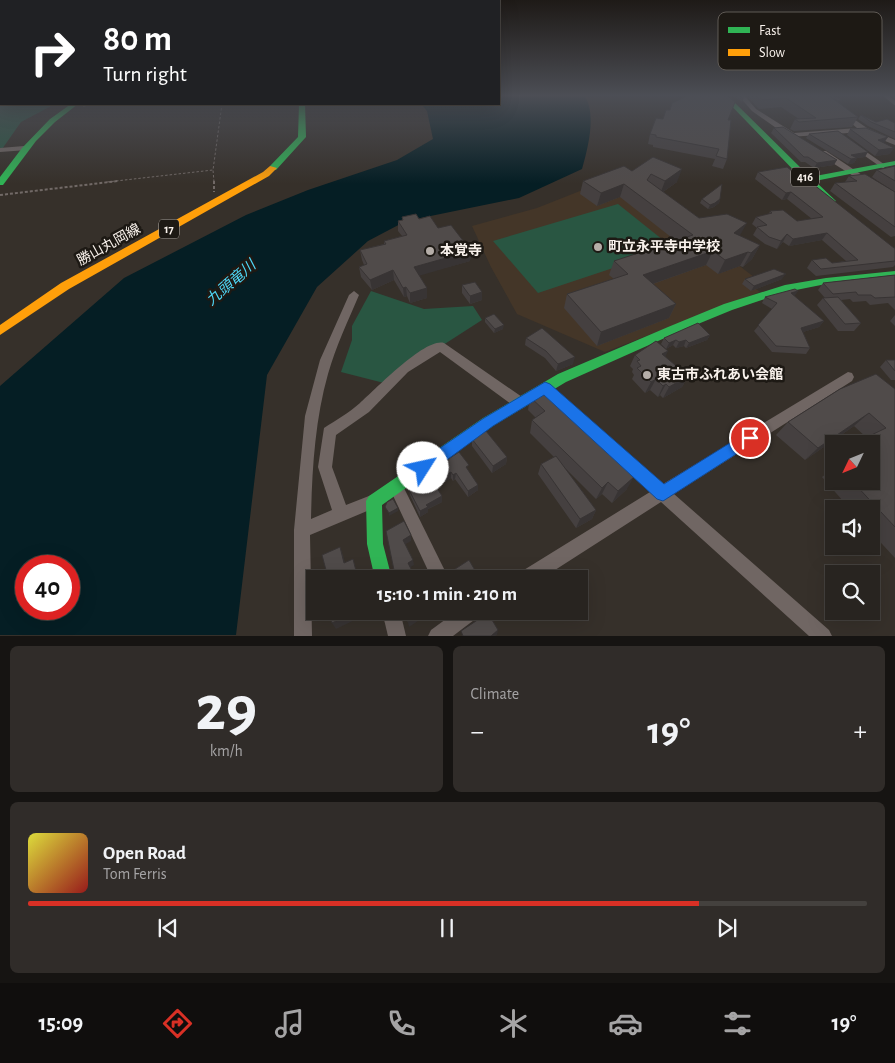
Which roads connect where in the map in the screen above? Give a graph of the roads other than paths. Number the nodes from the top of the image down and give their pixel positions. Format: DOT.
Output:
graph roads {
  1 [pos="46,125"];
  2 [pos="302,125"];
  3 [pos="753,125"];
  4 [pos="777,125"];
  5 [pos="857,125"];
  6 [pos="864,130"];
  7 [pos="836,132"];
  8 [pos="793,135"];
  9 [pos="844,138"];
  10 [pos="895,143"];
  11 [pos="24,148"];
  12 [pos="858,149"];
  13 [pos="0,150"];
  14 [pos="891,165"];
  15 [pos="854,172"];
  16 [pos="808,180"];
  17 [pos="0,183"];
  18 [pos="871,183"];
  19 [pos="844,210"];
  20 [pos="895,274"];
  21 [pos="354,295"];
  22 [pos="14,320"];
  23 [pos="0,323"];
  24 [pos="0,331"];
  25 [pos="848,377"];
  26 [pos="545,387"];
  27 [pos="557,398"];
  28 [pos="520,402"];
  29 [pos="611,448"];
  30 [pos="396,487"];
  31 [pos="663,494"];
  32 [pos="374,501"];
  33 [pos="342,515"];
  34 [pos="302,530"];
  35 [pos="382,570"];
  36 [pos="438,570"];
  37 [pos="540,570"];
  38 [pos="394,620"];
  39 [pos="456,620"];
  40 [pos="303,636"];
  41 [pos="397,636"];
  42 [pos="436,636"];
  43 [pos="823,636"];
  1 -- 11 [label="main road"];
  2 -- 22 [label="main road, 勝山丸岡線 / 17"];
  3 -- 16 [label="main road, 416"];
  4 -- 8 [label="street"];
  5 -- 6 [label="street"];
  6 -- 7 [label="street"];
  6 -- 10 [label="street"];
  7 -- 8 [label="street"];
  7 -- 9 [label="lane"];
  8 -- 15 [label="street"];
  11 -- 13 [label="street"];
  11 -- 17 [label="main road"];
  12 -- 14 [label="lane"];
  14 -- 15 [label="main road"];
  15 -- 16 [label="main road"];
  15 -- 18 [label="street"];
  16 -- 19 [label="main road, 416"];
  20 -- 26 [label="main road"];
  21 -- 34 [label="street"];
  22 -- 23 [label="street"];
  22 -- 24 [label="main road, 勝山丸岡線 / 17"];
  25 -- 31 [label="street"];
  26 -- 27 [label="street"];
  26 -- 28 [label="main road"];
  28 -- 30 [label="main road"];
  28 -- 33 [label="street"];
  29 -- 31 [label="street"];
  30 -- 32 [label="main road"];
  30 -- 36 [label="street"];
  31 -- 37 [label="street"];
  31 -- 43 [label="street"];
  32 -- 33 [label="street"];
  32 -- 35 [label="main road"];
  33 -- 34 [label="street"];
  34 -- 40 [label="street"];
  38 -- 41 [label="street"];
  39 -- 42 [label="street"];
}
